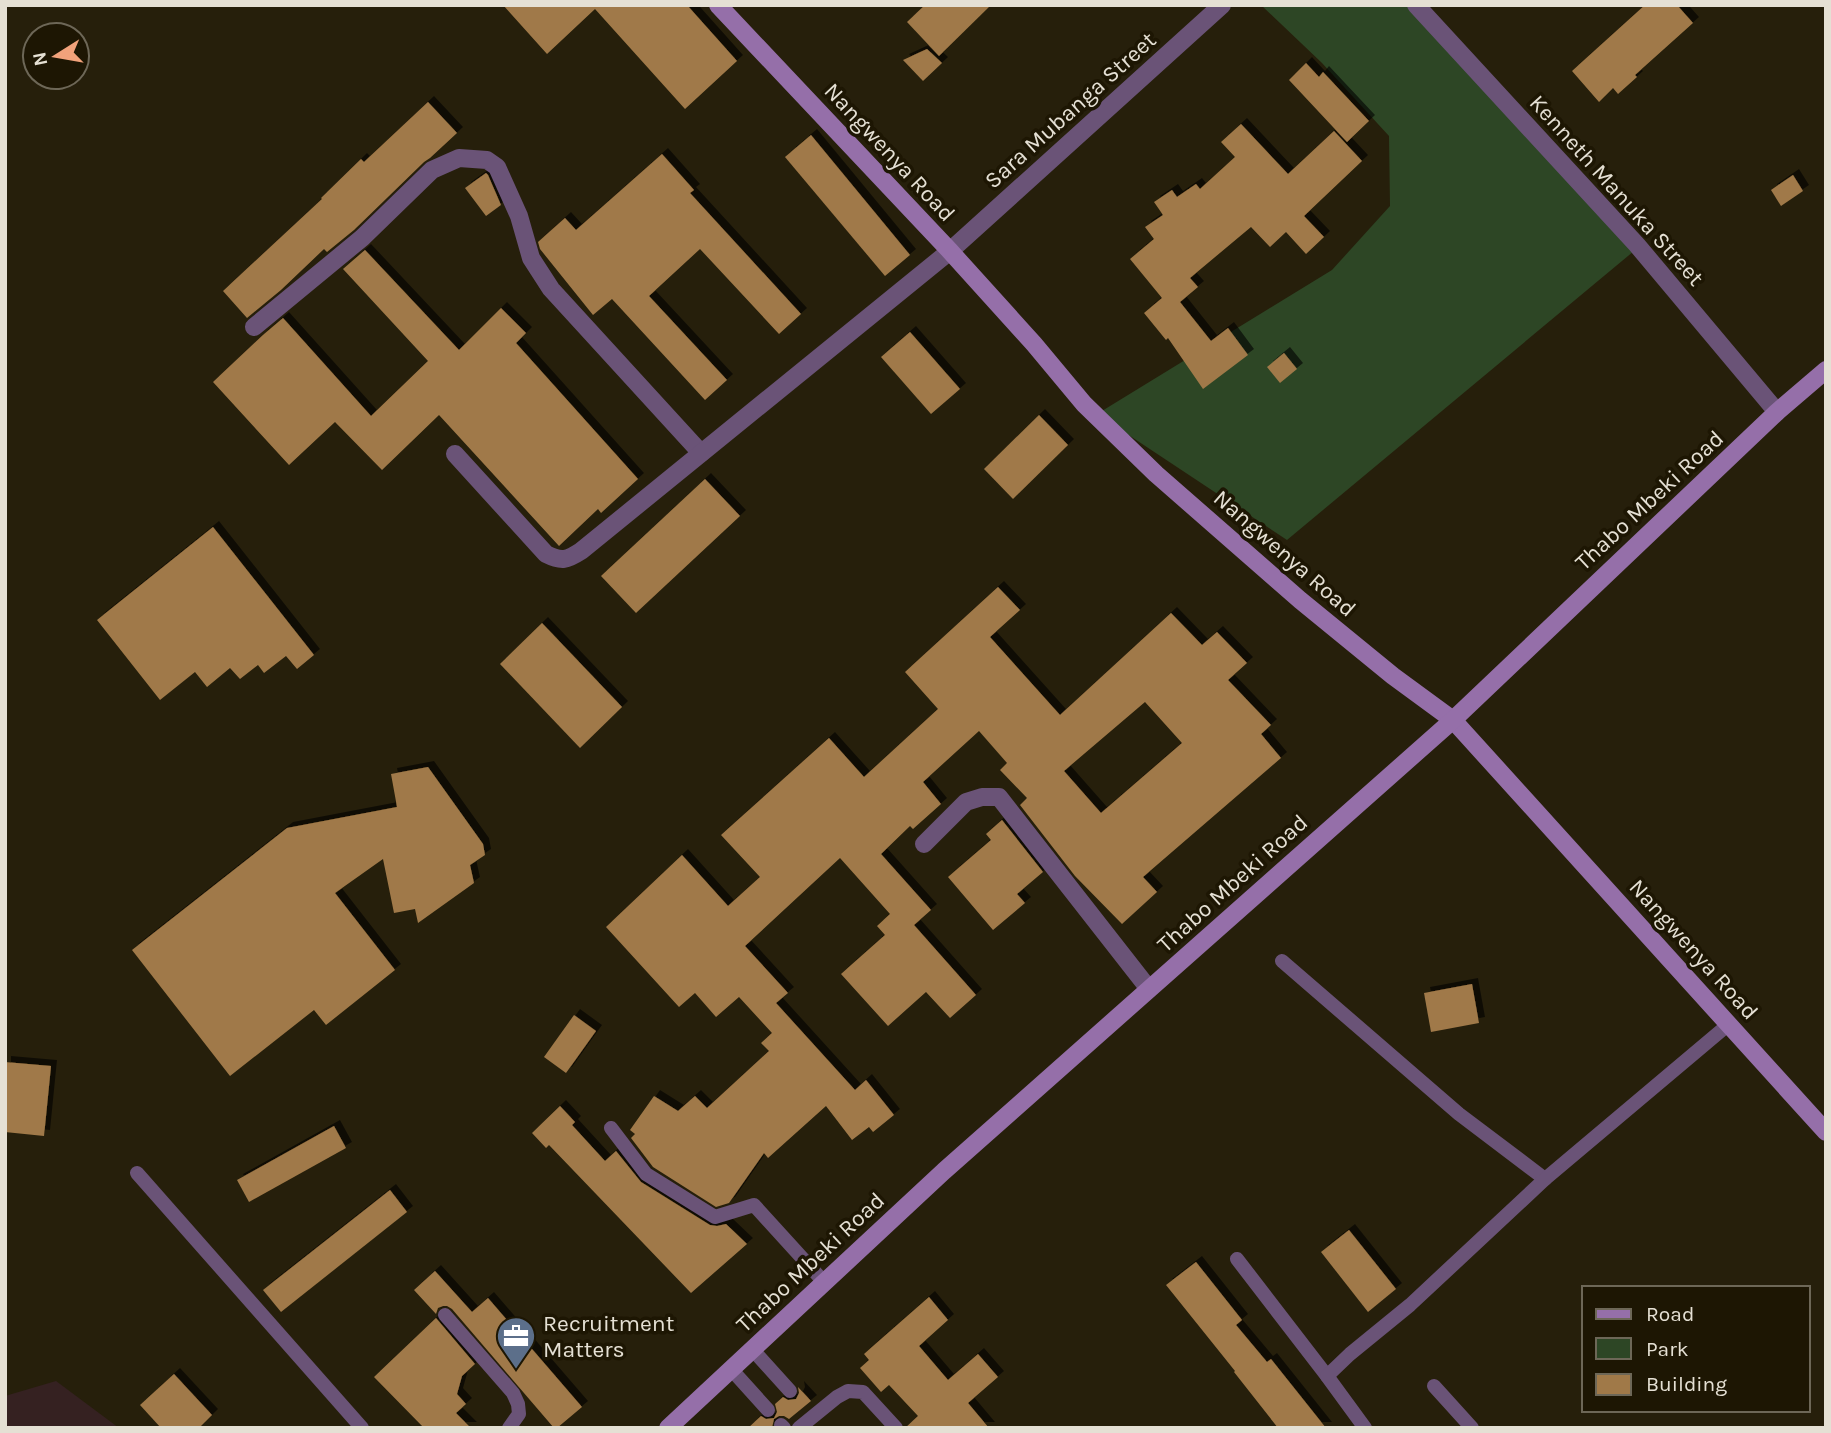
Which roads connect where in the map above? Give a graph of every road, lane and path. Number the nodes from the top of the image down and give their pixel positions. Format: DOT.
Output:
graph roads {
  1 [pos="718,5"];
  2 [pos="1223,5"];
  3 [pos="1416,5"];
  4 [pos="950,251"];
  5 [pos="254,327"];
  6 [pos="1826,370"];
  7 [pos="1777,412"];
  8 [pos="701,453"];
  9 [pos="456,454"];
  10 [pos="1453,720"];
  11 [pos="924,844"];
  12 [pos="1282,961"];
  13 [pos="1149,989"];
  14 [pos="1729,1024"];
  15 [pos="611,1128"];
  16 [pos="1826,1132"];
  17 [pos="137,1173"];
  18 [pos="1545,1179"];
  19 [pos="1237,1259"];
  20 [pos="824,1282"];
  21 [pos="445,1315"];
  22 [pos="752,1349"];
  23 [pos="731,1369"];
  24 [pos="1327,1376"];
  25 [pos="1434,1386"];
  26 [pos="790,1391"];
  27 [pos="768,1410"];
  28 [pos="362,1428"];
  29 [pos="509,1428"];
  30 [pos="668,1428"];
  31 [pos="799,1428"];
  32 [pos="896,1428"];
  33 [pos="1365,1428"];
  34 [pos="1472,1428"];
  1 -- 4 [label="main road, Nangwenya Road"];
  2 -- 4 [label="street, Sara Mubanga Street"];
  3 -- 7 [label="street, Kenneth Manuka Street"];
  4 -- 8 [label="street, Sara Mubanga Street"];
  4 -- 10 [label="main road, Nangwenya Road"];
  5 -- 8 [label="street"];
  6 -- 7 [label="main road, Thabo Mbeki Road"];
  7 -- 10 [label="main road, Thabo Mbeki Road"];
  8 -- 9 [label="street, Sara Mubanga Street"];
  10 -- 13 [label="main road, Thabo Mbeki Road"];
  10 -- 14 [label="main road, Nangwenya Road"];
  11 -- 13 [label="street"];
  12 -- 18 [label="lane"];
  13 -- 20 [label="main road, Thabo Mbeki Road"];
  14 -- 16 [label="main road, Nangwenya Road"];
  14 -- 18 [label="lane"];
  15 -- 20 [label="lane"];
  17 -- 28 [label="lane"];
  18 -- 24 [label="lane"];
  19 -- 24 [label="lane"];
  20 -- 22 [label="main road, Thabo Mbeki Road"];
  21 -- 29 [label="lane"];
  22 -- 23 [label="main road, Thabo Mbeki Road"];
  22 -- 26 [label="lane"];
  23 -- 27 [label="lane"];
  23 -- 30 [label="main road, Thabo Mbeki Road"];
  24 -- 33 [label="lane"];
  25 -- 34 [label="lane"];
  31 -- 32 [label="lane"];
}
